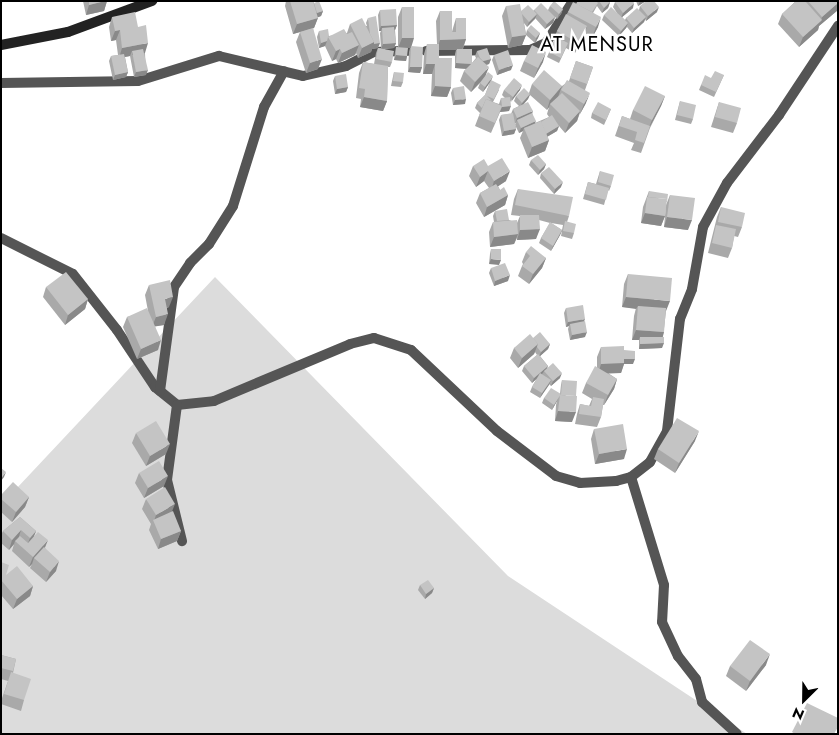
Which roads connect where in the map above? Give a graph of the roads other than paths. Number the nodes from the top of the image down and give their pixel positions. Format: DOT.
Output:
graph roads {
  1 [pos="152,1"];
  2 [pos="573,1"];
  3 [pos="838,26"];
  4 [pos="1,45"];
  5 [pos="284,71"];
  6 [pos="1,83"];
  7 [pos="1,238"];
  8 [pos="160,392"];
  9 [pos="177,405"];
  10 [pos="631,477"];
  11 [pos="182,541"];
  12 [pos="737,734"];
  1 -- 4 [label="street"];
  2 -- 5 [label="street"];
  3 -- 10 [label="street"];
  5 -- 6 [label="street"];
  5 -- 8 [label="street"];
  7 -- 8 [label="street"];
  8 -- 9 [label="street"];
  9 -- 10 [label="street"];
  9 -- 11 [label="street"];
  10 -- 12 [label="street"];
}
